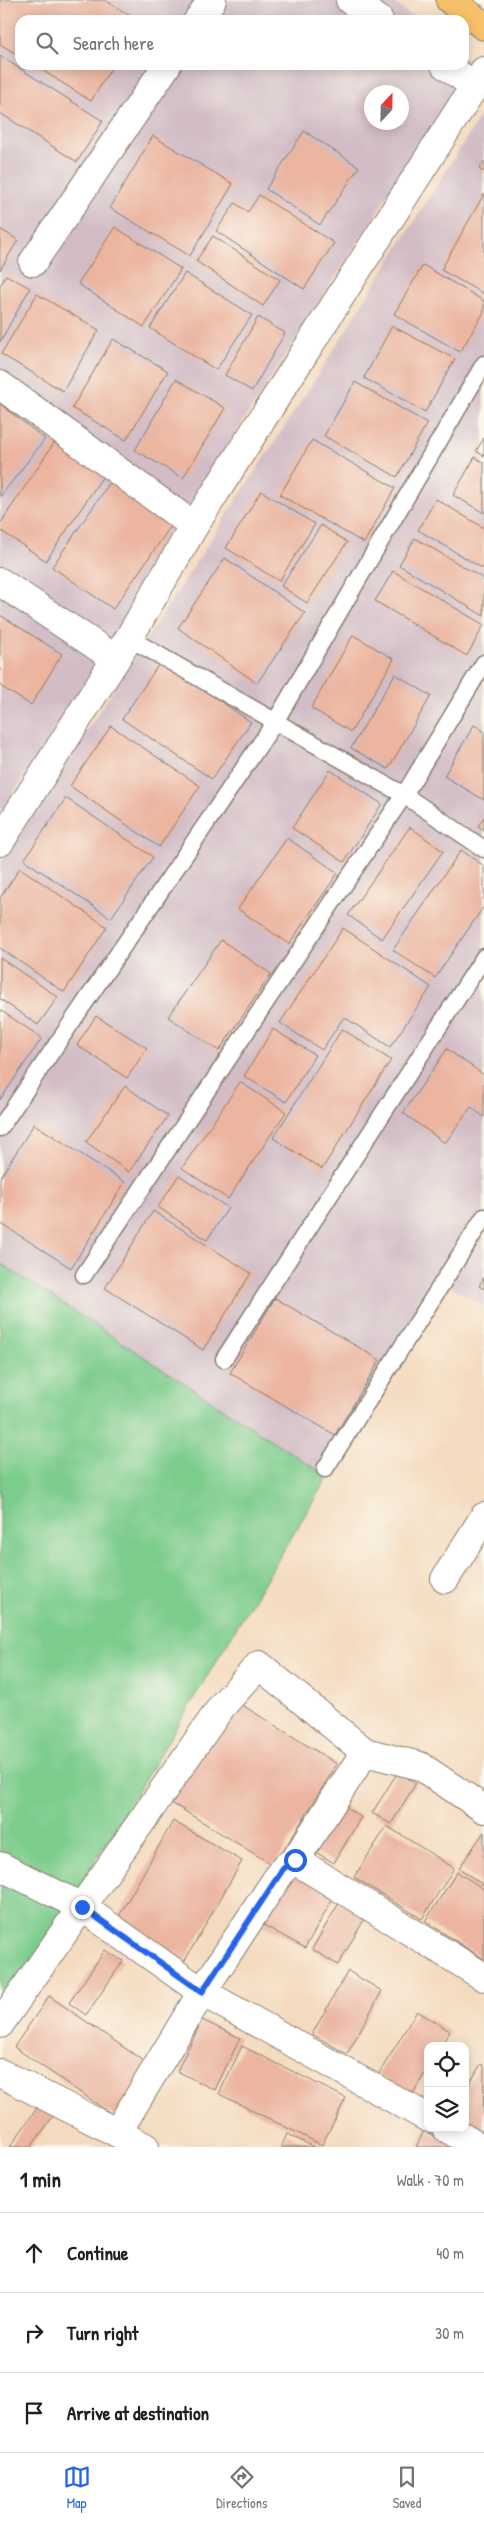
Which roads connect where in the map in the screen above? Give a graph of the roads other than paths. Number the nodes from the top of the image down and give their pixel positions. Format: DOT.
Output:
graph roads {
  1 [pos="212,0"];
  2 [pos="350,0"];
  3 [pos="450,0"];
  4 [pos="202,15"];
  5 [pos="372,15"];
  6 [pos="484,26"];
  7 [pos="164,70"];
  8 [pos="458,70"];
  9 [pos="479,78"];
  10 [pos="33,262"];
  11 [pos="484,364"];
  12 [pos="0,386"];
  13 [pos="194,526"];
  14 [pos="0,582"];
  15 [pos="123,648"];
  16 [pos="484,663"];
  17 [pos="275,722"];
  18 [pos="404,795"];
  19 [pos="0,842"];
  20 [pos="484,849"];
  21 [pos="484,957"];
  22 [pos="0,1128"];
  23 [pos="484,1217"];
  24 [pos="84,1275"];
  25 [pos="224,1359"];
  26 [pos="325,1469"];
  27 [pos="484,1518"];
  28 [pos="445,1579"];
  29 [pos="365,1752"];
  30 [pos="484,1809"];
  31 [pos="295,1860"];
  32 [pos="0,1866"];
  33 [pos="82,1907"];
  34 [pos="484,1977"];
  35 [pos="202,1992"];
  36 [pos="0,2024"];
  37 [pos="0,2073"];
  38 [pos="424,2116"];
  39 [pos="453,2132"];
  40 [pos="117,2133"];
  41 [pos="145,2147"];
  42 [pos="480,2147"];
  1 -- 4 [label="street"];
  2 -- 5 [label="street"];
  3 -- 6 [label="main road"];
  7 -- 10 [label="street"];
  8 -- 9 [label="street"];
  9 -- 13 [label="street"];
  11 -- 17 [label="lane"];
  12 -- 13 [label="street"];
  13 -- 15 [label="street"];
  14 -- 15 [label="street"];
  15 -- 17 [label="lane"];
  15 -- 19 [label="street"];
  16 -- 18 [label="lane"];
  17 -- 18 [label="lane"];
  17 -- 22 [label="lane"];
  18 -- 20 [label="lane"];
  18 -- 24 [label="lane"];
  21 -- 25 [label="lane"];
  23 -- 26 [label="lane"];
  27 -- 28 [label="street"];
  29 -- 30 [label="street"];
  29 -- 31 [label="street"];
  29 -- 33 [label="street"];
  31 -- 34 [label="street"];
  31 -- 35 [label="street"];
  32 -- 33 [label="street"];
  33 -- 35 [label="street"];
  33 -- 36 [label="street"];
  35 -- 38 [label="street"];
  35 -- 40 [label="street"];
  37 -- 40 [label="street"];
  39 -- 42 [label="street"];
  40 -- 41 [label="street"];
}
